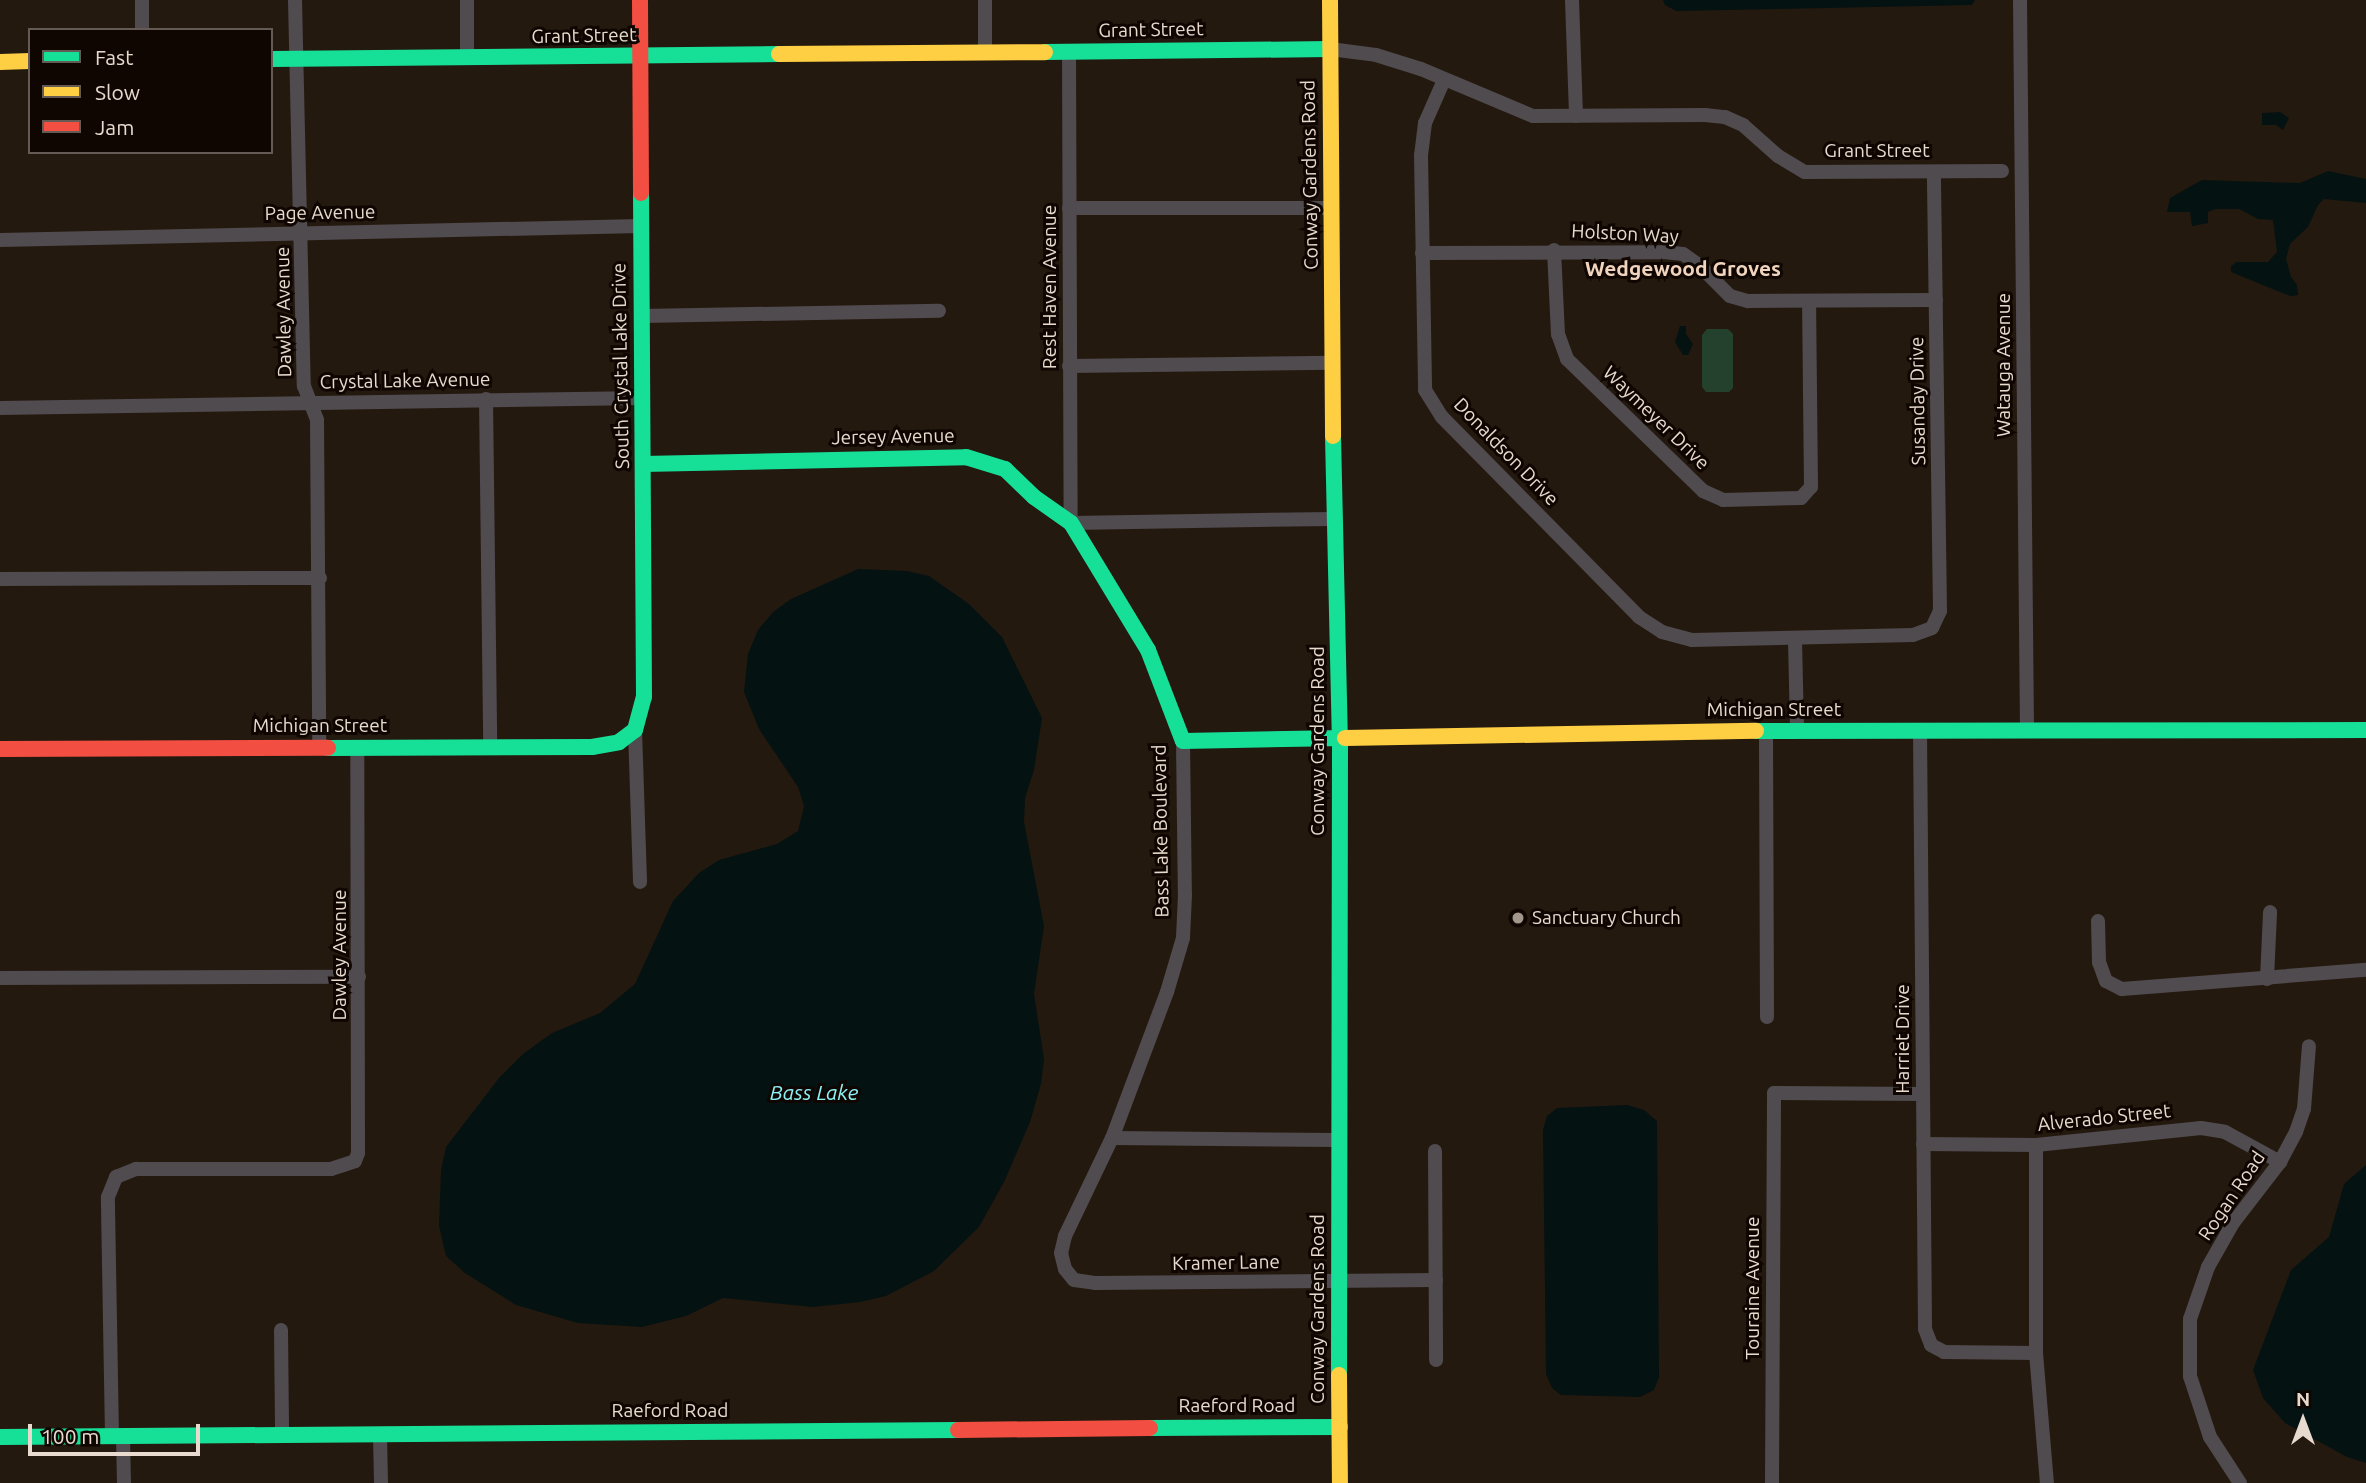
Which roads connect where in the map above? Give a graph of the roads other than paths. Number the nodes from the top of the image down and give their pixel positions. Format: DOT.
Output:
graph roads {
  1 [pos="142,0"];
  2 [pos="295,0"];
  3 [pos="467,0"];
  4 [pos="640,0"];
  5 [pos="985,0"];
  6 [pos="1330,0"];
  7 [pos="1572,0"];
  8 [pos="2020,0"];
  9 [pos="142,28"];
  10 [pos="1330,49"];
  11 [pos="985,52"];
  12 [pos="1069,52"];
  13 [pos="640,56"];
  14 [pos="467,58"];
  15 [pos="273,59"];
  16 [pos="297,59"];
  17 [pos="28,61"];
  18 [pos="0,62"];
  19 [pos="1444,80"];
  20 [pos="1576,116"];
  21 [pos="2002,171"];
  22 [pos="1934,172"];
  23 [pos="1069,208"];
  24 [pos="1331,208"];
  25 [pos="641,226"];
  26 [pos="302,232"];
  27 [pos="0,240"];
  28 [pos="1554,250"];
  29 [pos="1422,253"];
  30 [pos="1936,300"];
  31 [pos="1809,303"];
  32 [pos="939,311"];
  33 [pos="642,316"];
  34 [pos="1333,363"];
  35 [pos="1069,366"];
  36 [pos="643,398"];
  37 [pos="486,399"];
  38 [pos="310,402"];
  39 [pos="0,408"];
  40 [pos="643,464"];
  41 [pos="1333,519"];
  42 [pos="1071,523"];
  43 [pos="320,578"];
  44 [pos="0,579"];
  45 [pos="1932,628"];
  46 [pos="1796,640"];
  47 [pos="2027,729"];
  48 [pos="635,730"];
  49 [pos="1920,730"];
  50 [pos="2366,730"];
  51 [pos="1766,731"];
  52 [pos="1797,731"];
  53 [pos="1340,738"];
  54 [pos="1183,741"];
  55 [pos="490,746"];
  56 [pos="319,747"];
  57 [pos="357,747"];
  58 [pos="0,750"];
  59 [pos="640,882"];
  60 [pos="2270,912"];
  61 [pos="2098,921"];
  62 [pos="2366,970"];
  63 [pos="359,977"];
  64 [pos="0,978"];
  65 [pos="2267,979"];
  66 [pos="1767,1017"];
  67 [pos="2309,1046"];
  68 [pos="1923,1094"];
  69 [pos="1112,1138"];
  70 [pos="1337,1140"];
  71 [pos="1923,1144"];
  72 [pos="2036,1145"];
  73 [pos="1436,1151"];
  74 [pos="2280,1162"];
  75 [pos="1065,1269"];
  76 [pos="1436,1280"];
  77 [pos="1339,1281"];
  78 [pos="281,1331"];
  79 [pos="2036,1353"];
  80 [pos="1436,1360"];
  81 [pos="1340,1427"];
  82 [pos="282,1434"];
  83 [pos="380,1435"];
  84 [pos="117,1436"];
  85 [pos="0,1437"];
  86 [pos="124,1483"];
  87 [pos="381,1483"];
  88 [pos="1340,1483"];
  89 [pos="1772,1483"];
  90 [pos="2046,1483"];
  91 [pos="2240,1483"];
  1 -- 9 [label="street"];
  2 -- 16 [label="street, Dawley Avenue"];
  3 -- 14 [label="street"];
  4 -- 13 [label="street, South Crystal Lake Drive"];
  5 -- 11 [label="street"];
  6 -- 10 [label="street, Conway Gardens Road"];
  7 -- 20 [label="street"];
  8 -- 47 [label="street, Watauga Avenue"];
  10 -- 12 [label="street, Grant Street"];
  10 -- 19 [label="street, Grant Street"];
  10 -- 24 [label="street, Conway Gardens Road"];
  11 -- 12 [label="street, Grant Street"];
  11 -- 13 [label="street, Grant Street"];
  12 -- 23 [label="street, Rest Haven Avenue"];
  13 -- 14 [label="street, Grant Street"];
  13 -- 25 [label="street, South Crystal Lake Drive"];
  14 -- 16 [label="street, Grant Street"];
  15 -- 16 [label="street, Grant Street"];
  16 -- 26 [label="street, Dawley Avenue"];
  17 -- 18 [label="street"];
  19 -- 20 [label="street, Grant Street"];
  19 -- 29 [label="street, Donaldson Drive"];
  20 -- 22 [label="street, Grant Street"];
  21 -- 22 [label="street, Grant Street"];
  22 -- 30 [label="street, Susanday Drive"];
  23 -- 24 [label="street"];
  23 -- 35 [label="street, Rest Haven Avenue"];
  24 -- 34 [label="street, Conway Gardens Road"];
  25 -- 26 [label="street, Page Avenue"];
  25 -- 33 [label="street, South Crystal Lake Drive"];
  26 -- 27 [label="street, Page Avenue"];
  26 -- 38 [label="street, Dawley Avenue"];
  28 -- 29 [label="street, Holston Way"];
  28 -- 31 [label="street, Holston Way"];
  28 -- 31 [label="street, Waymeyer Drive"];
  29 -- 46 [label="street, Donaldson Drive"];
  30 -- 31 [label="street, Holston Way"];
  30 -- 45 [label="street, Susanday Drive"];
  32 -- 33 [label="street"];
  33 -- 36 [label="street, South Crystal Lake Drive"];
  34 -- 35 [label="street"];
  34 -- 41 [label="street, Conway Gardens Road"];
  35 -- 42 [label="street, Rest Haven Avenue"];
  36 -- 37 [label="street, Crystal Lake Avenue"];
  36 -- 40 [label="street, South Crystal Lake Drive"];
  37 -- 38 [label="street, Crystal Lake Avenue"];
  37 -- 55 [label="street"];
  38 -- 39 [label="street, Crystal Lake Avenue"];
  38 -- 43 [label="street, Dawley Avenue"];
  40 -- 42 [label="street, Jersey Avenue"];
  40 -- 48 [label="street, South Crystal Lake Drive"];
  41 -- 42 [label="street"];
  41 -- 53 [label="street, Conway Gardens Road"];
  42 -- 54 [label="street, Bass Lake Boulevard"];
  43 -- 44 [label="street"];
  43 -- 56 [label="street, Dawley Avenue"];
  45 -- 46 [label="street, Donaldson Drive"];
  46 -- 52 [label="street"];
  47 -- 49 [label="street, Michigan Street"];
  47 -- 50 [label="street, Michigan Street"];
  48 -- 55 [label="street, Michigan Street"];
  48 -- 59 [label="street"];
  49 -- 52 [label="street, Michigan Street"];
  49 -- 68 [label="street, Harriet Drive"];
  51 -- 52 [label="street, Michigan Street"];
  51 -- 53 [label="street, Michigan Street"];
  51 -- 66 [label="street"];
  53 -- 54 [label="street, Michigan Street"];
  53 -- 70 [label="street, Conway Gardens Road"];
  54 -- 69 [label="street, Bass Lake Boulevard"];
  55 -- 57 [label="street, Michigan Street"];
  56 -- 57 [label="street, Michigan Street"];
  56 -- 58 [label="street, Michigan Street"];
  57 -- 63 [label="street, Dawley Avenue"];
  60 -- 65 [label="street"];
  61 -- 65 [label="street"];
  62 -- 65 [label="street"];
  63 -- 64 [label="street"];
  63 -- 84 [label="street, Dawley Avenue"];
  67 -- 74 [label="street, Rogan Road"];
  68 -- 71 [label="street, Harriet Drive"];
  68 -- 89 [label="street, Touraine Avenue"];
  69 -- 70 [label="street"];
  69 -- 75 [label="street, Bass Lake Boulevard"];
  70 -- 77 [label="street, Conway Gardens Road"];
  71 -- 72 [label="street, Alverado Street"];
  71 -- 79 [label="street, Harriet Drive"];
  72 -- 74 [label="street, Alverado Street"];
  72 -- 79 [label="street"];
  73 -- 76 [label="street"];
  74 -- 91 [label="street, Rogan Road"];
  75 -- 77 [label="street, Kramer Lane"];
  76 -- 77 [label="street, Kramer Lane"];
  76 -- 80 [label="street"];
  77 -- 81 [label="street, Conway Gardens Road"];
  78 -- 82 [label="street"];
  79 -- 90 [label="street"];
  81 -- 83 [label="street, Raeford Road"];
  81 -- 88 [label="street, Conway Gardens Road"];
  82 -- 83 [label="street, Raeford Road"];
  82 -- 84 [label="street, Raeford Road"];
  83 -- 87 [label="street"];
  84 -- 85 [label="street, Raeford Road"];
  84 -- 86 [label="street"];
}
